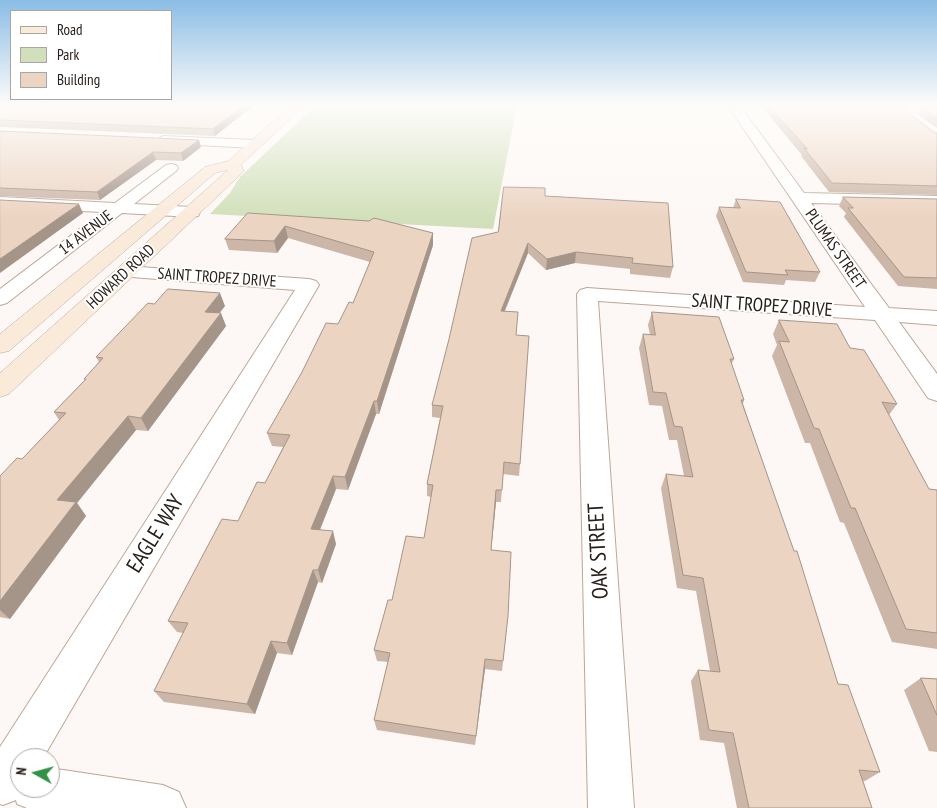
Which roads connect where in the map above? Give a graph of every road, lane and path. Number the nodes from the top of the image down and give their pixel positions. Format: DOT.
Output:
graph roads {
  1 [pos="249,144"];
  2 [pos="255,144"];
  3 [pos="761,144"];
  4 [pos="233,164"];
  5 [pos="172,168"];
  6 [pos="799,198"];
  7 [pos="937,201"];
  8 [pos="0,202"];
  9 [pos="118,209"];
  10 [pos="162,211"];
  11 [pos="192,212"];
  12 [pos="126,272"];
  13 [pos="309,285"];
  14 [pos="587,294"];
  15 [pos="0,299"];
  16 [pos="881,314"];
  17 [pos="937,318"];
  18 [pos="0,346"];
  19 [pos="0,388"];
  20 [pos="937,392"];
  21 [pos="36,748"];
  22 [pos="60,792"];
  23 [pos="163,808"];
  24 [pos="611,808"];
  1 -- 2 [label="street"];
  2 -- 4 [label="main road, HOWARD ROAD"];
  3 -- 6 [label="street, PLUMAS STREET"];
  4 -- 10 [label="main road, HOWARD ROAD"];
  4 -- 11 [label="main road, HOWARD ROAD"];
  5 -- 9 [label="street, 14 AVENUE"];
  6 -- 7 [label="street"];
  6 -- 16 [label="street, PLUMAS STREET"];
  8 -- 9 [label="street"];
  9 -- 10 [label="street"];
  9 -- 15 [label="street, 14 AVENUE"];
  10 -- 11 [label="street"];
  10 -- 18 [label="main road, HOWARD ROAD"];
  11 -- 12 [label="main road, HOWARD ROAD"];
  12 -- 13 [label="street, SAINT TROPEZ DRIVE"];
  12 -- 19 [label="main road, HOWARD ROAD"];
  13 -- 21 [label="street, EAGLE WAY"];
  14 -- 16 [label="street, SAINT TROPEZ DRIVE"];
  14 -- 24 [label="street, OAK STREET"];
  16 -- 17 [label="street, SAINT TROPEZ DRIVE"];
  16 -- 20 [label="street, PLUMAS STREET"];
  22 -- 23 [label="street"];
}
